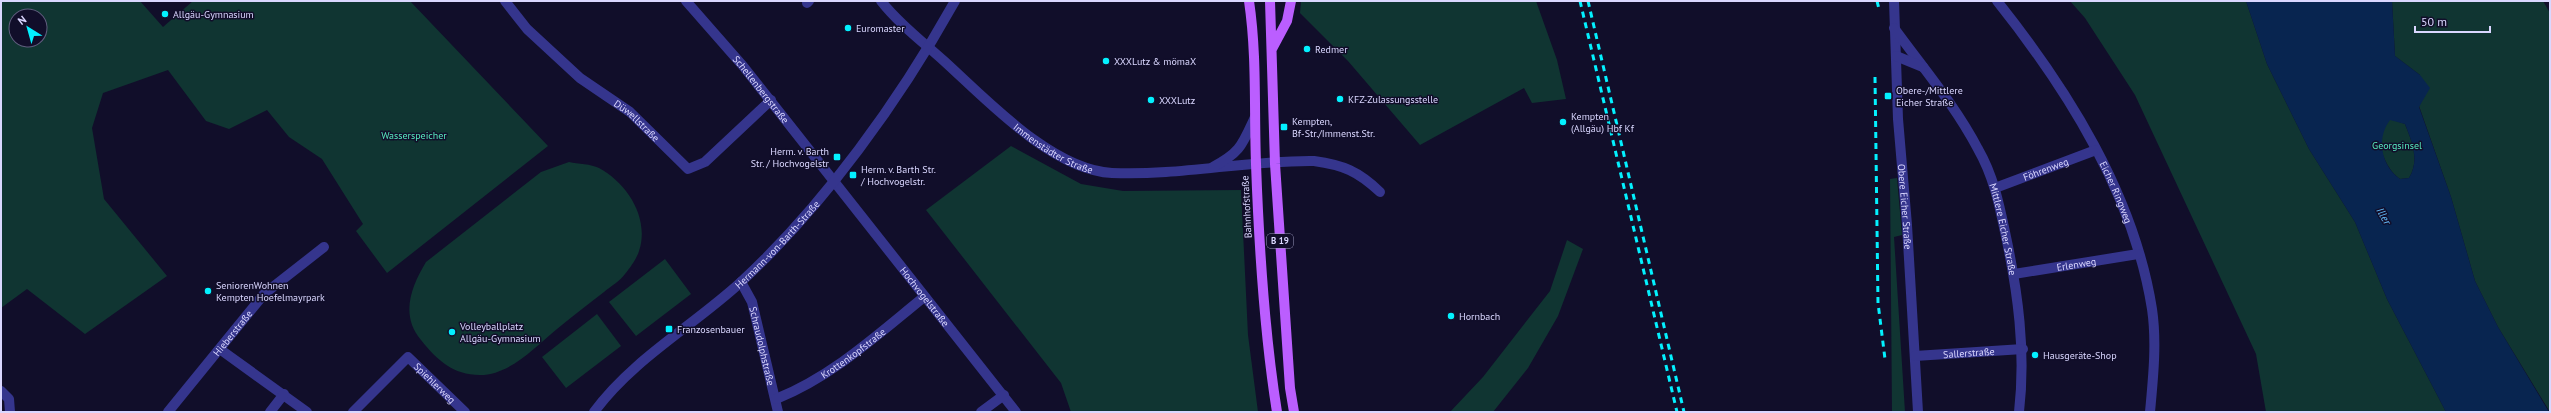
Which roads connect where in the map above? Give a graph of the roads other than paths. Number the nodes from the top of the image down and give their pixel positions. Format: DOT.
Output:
graph roads {
  1 [pos="505,1"];
  2 [pos="686,1"];
  3 [pos="881,1"];
  4 [pos="955,1"];
  5 [pos="1249,1"];
  6 [pos="1270,1"];
  7 [pos="1291,1"];
  8 [pos="1894,1"];
  9 [pos="1997,1"];
  10 [pos="1894,28"];
  11 [pos="929,47"];
  12 [pos="1272,49"];
  13 [pos="1896,56"];
  14 [pos="1922,67"];
  15 [pos="771,100"];
  16 [pos="1255,118"];
  17 [pos="2096,150"];
  18 [pos="1275,164"];
  19 [pos="1256,165"];
  20 [pos="1208,169"];
  21 [pos="834,181"];
  22 [pos="1995,188"];
  23 [pos="1380,192"];
  24 [pos="324,246"];
  25 [pos="2138,254"];
  26 [pos="2014,274"];
  27 [pos="741,282"];
  28 [pos="924,297"];
  29 [pos="2023,349"];
  30 [pos="221,350"];
  31 [pos="1915,356"];
  32 [pos="1,391"];
  33 [pos="284,394"];
  34 [pos="1004,395"];
  35 [pos="776,399"];
  36 [pos="10,412"];
  37 [pos="168,412"];
  38 [pos="270,412"];
  39 [pos="308,412"];
  40 [pos="353,412"];
  41 [pos="465,412"];
  42 [pos="594,412"];
  43 [pos="778,412"];
  44 [pos="982,412"];
  45 [pos="1016,412"];
  46 [pos="1277,412"];
  47 [pos="1294,412"];
  48 [pos="1918,412"];
  49 [pos="2019,412"];
  50 [pos="2150,412"];
  1 -- 15 [label="street, Düwellstraße"];
  2 -- 15 [label="street, Schellenbergstraße"];
  3 -- 11 [label="street, Immenstädter Straße"];
  4 -- 11 [label="street, Hermann-von-Barth-Straße"];
  5 -- 16 [label="main road, Bahnhofstraße"];
  6 -- 12 [label="main road"];
  7 -- 12 [label="main road"];
  8 -- 10 [label="street, Obere Eicher Straße"];
  9 -- 17 [label="street, Eicher Ringweg"];
  10 -- 13 [label="street, Obere Eicher Straße"];
  10 -- 14 [label="street, Mittlere Eicher Straße"];
  11 -- 20 [label="street, Immenstädter Straße"];
  11 -- 21 [label="street, Hermann-von-Barth-Straße"];
  12 -- 18 [label="main road"];
  13 -- 14 [label="street"];
  13 -- 31 [label="street, Obere Eicher Straße"];
  14 -- 22 [label="street, Mittlere Eicher Straße"];
  15 -- 21 [label="street, Schellenbergstraße"];
  16 -- 19 [label="main road, Bahnhofstraße"];
  16 -- 20 [label="street"];
  17 -- 22 [label="street, Föhrenweg"];
  17 -- 25 [label="street, Eicher Ringweg"];
  18 -- 19 [label="street, Immenstädter Straße"];
  18 -- 23 [label="street"];
  18 -- 47 [label="main road, B 19"];
  19 -- 20 [label="street, Immenstädter Straße"];
  19 -- 46 [label="main road, Bahnhofstraße / B 19"];
  21 -- 27 [label="street, Hermann-von-Barth-Straße"];
  21 -- 28 [label="street, Hochvogelstraße"];
  22 -- 26 [label="street, Mittlere Eicher Straße"];
  24 -- 30 [label="street, Hieberstraße"];
  25 -- 26 [label="street, Erlenweg"];
  25 -- 50 [label="street, Eicher Ringweg"];
  26 -- 29 [label="street, Mittlere Eicher Straße"];
  27 -- 35 [label="street, Schraudolphstraße"];
  27 -- 42 [label="street, Hermann-von-Barth-Straße"];
  28 -- 34 [label="street, Hochvogelstraße"];
  28 -- 35 [label="street, Krottenkopfstraße"];
  29 -- 31 [label="street, Sallerstraße"];
  29 -- 49 [label="street, Mittlere Eicher Straße"];
  30 -- 33 [label="street"];
  30 -- 37 [label="street, Hieberstraße"];
  31 -- 48 [label="street, Obere Eicher Straße"];
  32 -- 36 [label="street"];
  33 -- 38 [label="street"];
  33 -- 39 [label="street"];
  34 -- 44 [label="street"];
  34 -- 45 [label="street, Hochvogelstraße"];
  35 -- 43 [label="street, Schraudolphstraße"];
  40 -- 41 [label="street, Spiehlerweg"];
}
